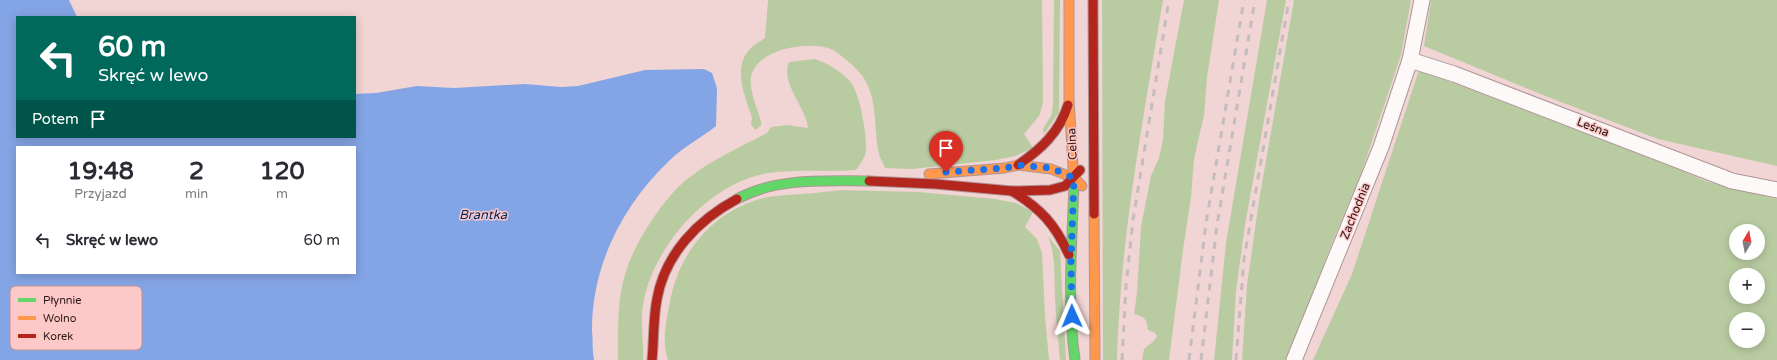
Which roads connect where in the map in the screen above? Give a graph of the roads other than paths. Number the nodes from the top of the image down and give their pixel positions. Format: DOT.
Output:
graph roads {
  1 [pos="1069,0"];
  2 [pos="1093,0"];
  3 [pos="1422,0"];
  4 [pos="1410,60"];
  5 [pos="1069,99"];
  6 [pos="1094,131"];
  7 [pos="1018,165"];
  8 [pos="1074,178"];
  9 [pos="885,181"];
  10 [pos="1777,190"];
  11 [pos="1012,191"];
  12 [pos="1094,218"];
  13 [pos="1071,260"];
  14 [pos="654,344"];
  15 [pos="652,360"];
  16 [pos="660,360"];
  17 [pos="1075,360"];
  18 [pos="1095,360"];
  19 [pos="1294,360"];
  1 -- 5 [label="street, Celna"];
  2 -- 6 [label="street, Celna"];
  3 -- 4 [label="street, Zachodnia"];
  4 -- 10 [label="street, Leśna"];
  4 -- 19 [label="street, Zachodnia"];
  5 -- 7 [label="street"];
  5 -- 8 [label="street, Celna"];
  6 -- 8 [label="street"];
  6 -- 12 [label="street, Celna"];
  7 -- 8 [label="street"];
  7 -- 9 [label="street"];
  8 -- 11 [label="street"];
  8 -- 12 [label="street"];
  8 -- 13 [label="street, Celna"];
  9 -- 11 [label="street"];
  9 -- 14 [label="street"];
  11 -- 13 [label="street"];
  12 -- 18 [label="street, Celna"];
  13 -- 17 [label="street, Celna"];
  14 -- 15 [label="street"];
  14 -- 16 [label="street"];
}
